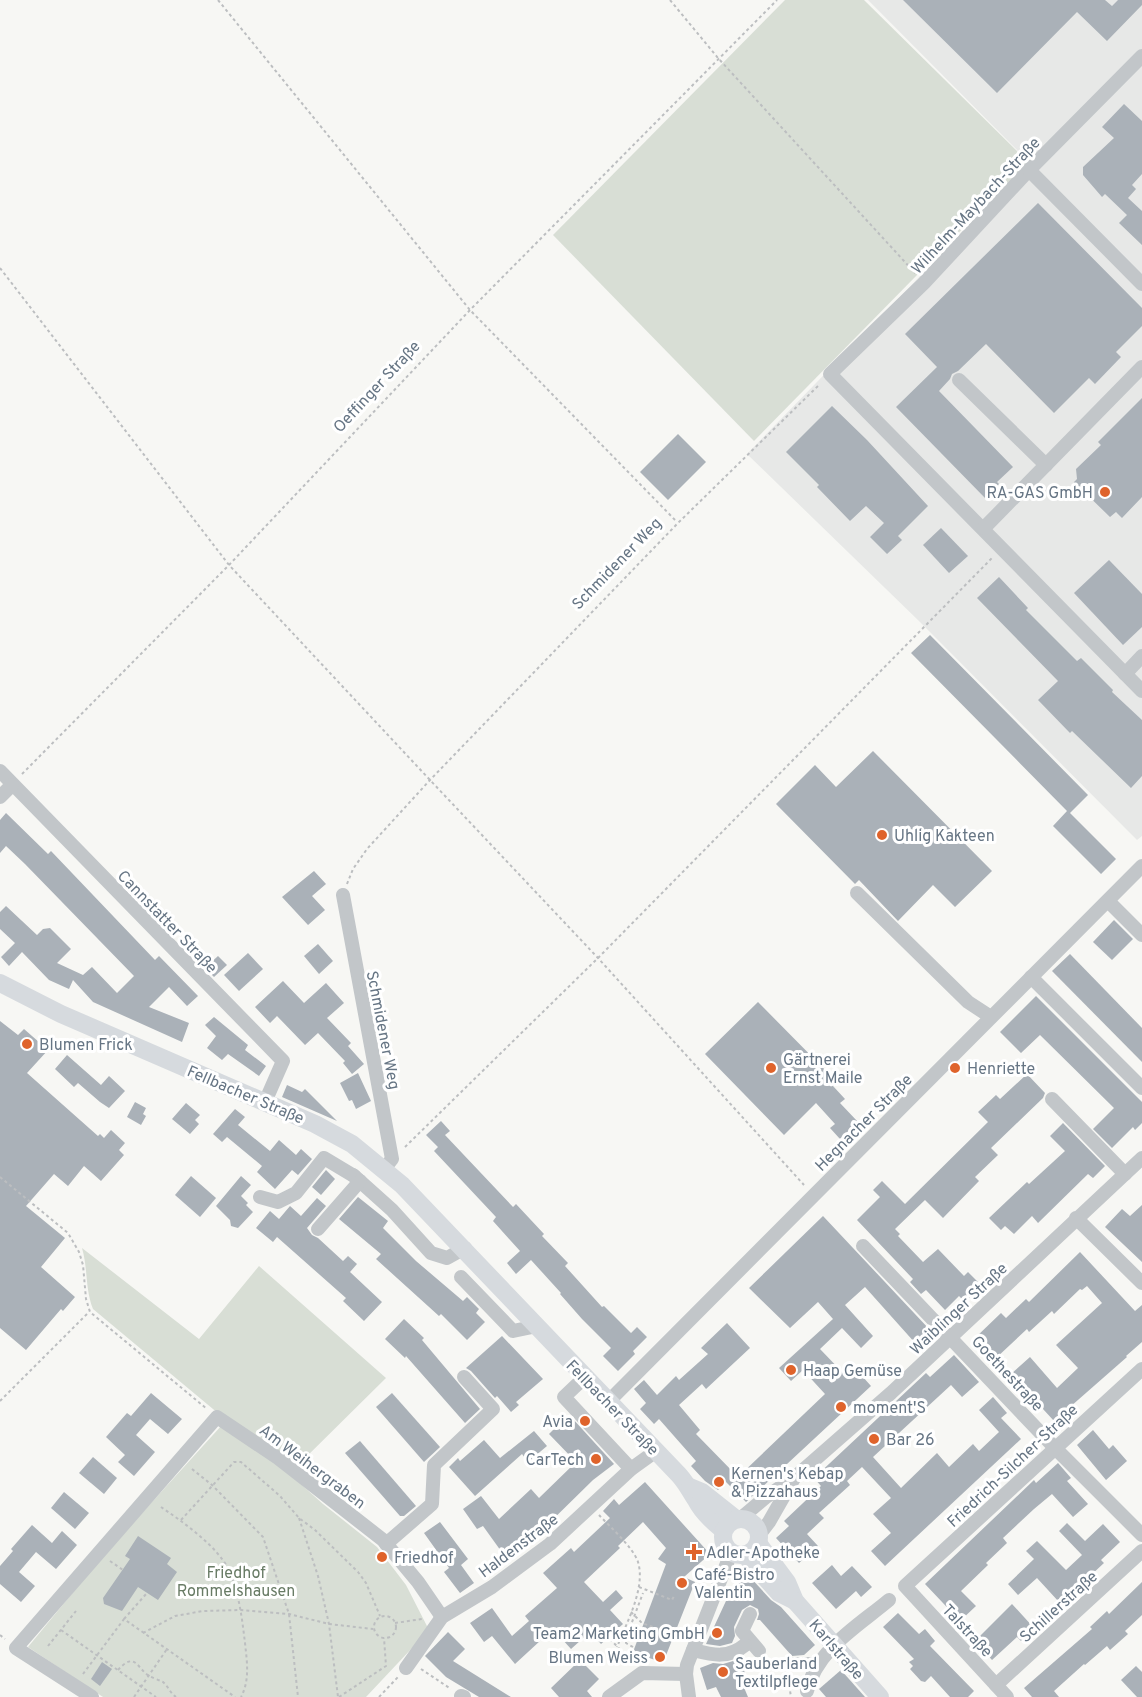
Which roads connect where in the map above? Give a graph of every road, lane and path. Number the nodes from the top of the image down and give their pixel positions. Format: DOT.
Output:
graph roads {
  1 [pos="218,0"];
  2 [pos="670,0"];
  3 [pos="777,0"];
  4 [pos="1142,56"];
  5 [pos="718,58"];
  6 [pos="1029,171"];
  7 [pos="0,268"];
  8 [pos="924,283"];
  9 [pos="1142,284"];
  10 [pos="470,310"];
  11 [pos="1142,367"];
  12 [pos="830,374"];
  13 [pos="959,381"];
  14 [pos="1046,465"];
  15 [pos="678,523"];
  16 [pos="984,528"];
  17 [pos="1002,547"];
  18 [pos="230,565"];
  19 [pos="1142,656"];
  20 [pos="1125,674"];
  21 [pos="1142,691"];
  22 [pos="0,771"];
  23 [pos="430,780"];
  24 [pos="12,785"];
  25 [pos="0,797"];
  26 [pos="1142,866"];
  27 [pos="857,892"];
  28 [pos="343,895"];
  29 [pos="1108,901"];
  30 [pos="1142,935"];
  31 [pos="598,958"];
  32 [pos="1031,977"];
  33 [pos="0,982"];
  34 [pos="991,1017"];
  35 [pos="1142,1088"];
  36 [pos="1052,1099"];
  37 [pos="265,1102"];
  38 [pos="1142,1158"];
  39 [pos="388,1164"];
  40 [pos="1125,1173"];
  41 [pos="0,1177"];
  42 [pos="356,1177"];
  43 [pos="814,1196"];
  44 [pos="260,1197"];
  45 [pos="1076,1218"];
  46 [pos="318,1229"];
  47 [pos="863,1246"];
  48 [pos="465,1248"];
  49 [pos="461,1277"];
  50 [pos="1142,1283"];
  51 [pos="90,1312"];
  52 [pos="537,1326"];
  53 [pos="951,1337"];
  54 [pos="1142,1369"];
  55 [pos="464,1377"];
  56 [pos="585,1377"];
  57 [pos="0,1401"];
  58 [pos="608,1402"];
  59 [pos="215,1415"];
  60 [pos="1055,1448"];
  61 [pos="656,1451"];
  62 [pos="192,1469"];
  63 [pos="631,1469"];
  64 [pos="794,1478"];
  65 [pos="212,1485"];
  66 [pos="161,1507"];
  67 [pos="591,1507"];
  68 [pos="299,1518"];
  69 [pos="181,1520"];
  70 [pos="733,1522"];
  71 [pos="1142,1535"];
  72 [pos="386,1544"];
  73 [pos="748,1547"];
  74 [pos="1142,1551"];
  75 [pos="905,1586"];
  76 [pos="639,1587"];
  77 [pos="147,1593"];
  78 [pos="643,1593"];
  79 [pos="674,1596"];
  80 [pos="889,1600"];
  81 [pos="241,1610"];
  82 [pos="76,1611"];
  83 [pos="632,1613"];
  84 [pos="289,1614"];
  85 [pos="750,1614"];
  86 [pos="380,1616"];
  87 [pos="442,1617"];
  88 [pos="124,1619"];
  89 [pos="395,1623"];
  90 [pos="329,1624"];
  91 [pos="374,1629"];
  92 [pos="62,1630"];
  93 [pos="661,1630"];
  94 [pos="143,1633"];
  95 [pos="384,1638"];
  96 [pos="610,1640"];
  97 [pos="745,1645"];
  98 [pos="835,1645"];
  99 [pos="48,1646"];
  100 [pos="617,1647"];
  101 [pos="633,1647"];
  102 [pos="167,1649"];
  103 [pos="693,1650"];
  104 [pos="759,1651"];
  105 [pos="96,1655"];
  106 [pos="795,1664"];
  107 [pos="817,1664"];
  108 [pos="407,1668"];
  109 [pos="117,1670"];
  110 [pos="642,1673"];
  111 [pos="686,1674"];
  112 [pos="149,1676"];
  113 [pos="782,1676"];
  114 [pos="996,1684"];
  115 [pos="74,1685"];
  116 [pos="141,1687"];
  117 [pos="807,1691"];
  118 [pos="462,1696"];
  119 [pos="92,1697"];
  120 [pos="134,1697"];
  121 [pos="156,1697"];
  122 [pos="176,1697"];
  123 [pos="235,1697"];
  124 [pos="241,1697"];
  125 [pos="298,1697"];
  126 [pos="338,1697"];
  127 [pos="379,1697"];
  128 [pos="609,1697"];
  129 [pos="689,1697"];
  130 [pos="791,1697"];
  131 [pos="880,1697"];
  132 [pos="1007,1697"];
  1 -- 10 [label="path"];
  2 -- 5 [label="path"];
  3 -- 5 [label="path, Oeffinger Straße"];
  4 -- 6 [label="street, Wilhelm-Maybach-Straße"];
  5 -- 8 [label="path"];
  5 -- 10 [label="path, Oeffinger Straße"];
  6 -- 8 [label="street, Wilhelm-Maybach-Straße"];
  6 -- 9 [label="street"];
  7 -- 18 [label="path"];
  8 -- 12 [label="street, Wilhelm-Maybach-Straße"];
  10 -- 15 [label="path"];
  10 -- 18 [label="path, Oeffinger Straße"];
  11 -- 14 [label="street"];
  12 -- 15 [label="path, Schmidener Weg"];
  12 -- 16 [label="street"];
  13 -- 14 [label="street"];
  14 -- 16 [label="street"];
  15 -- 23 [label="path, Schmidener Weg"];
  16 -- 17 [label="street"];
  17 -- 20 [label="street"];
  17 -- 31 [label="path"];
  18 -- 23 [label="path"];
  18 -- 24 [label="path, Oeffinger Straße"];
  19 -- 20 [label="street"];
  20 -- 21 [label="street"];
  22 -- 24 [label="street, Cannstatter Straße"];
  23 -- 28 [label="path, Schmidener Weg"];
  23 -- 31 [label="path"];
  24 -- 25 [label="street"];
  24 -- 37 [label="street, Cannstatter Straße"];
  26 -- 29 [label="street, Hegnacher Straße"];
  27 -- 34 [label="street"];
  28 -- 39 [label="street, Schmidener Weg"];
  29 -- 30 [label="street"];
  29 -- 32 [label="street, Hegnacher Straße"];
  31 -- 39 [label="path"];
  31 -- 43 [label="path"];
  32 -- 34 [label="street, Hegnacher Straße"];
  32 -- 35 [label="street"];
  33 -- 37 [label="main road, Fellbacher Straße"];
  34 -- 43 [label="street, Hegnacher Straße"];
  36 -- 40 [label="street"];
  37 -- 39 [label="main road, Fellbacher Straße"];
  38 -- 40 [label="street, Waiblinger Straße"];
  39 -- 48 [label="main road, Fellbacher Straße"];
  40 -- 45 [label="street, Waiblinger Straße"];
  41 -- 51 [label="path"];
  42 -- 44 [label="street"];
  42 -- 46 [label="street"];
  42 -- 48 [label="street"];
  43 -- 58 [label="street, Hegnacher Straße"];
  45 -- 50 [label="street"];
  45 -- 53 [label="street, Waiblinger Straße"];
  47 -- 53 [label="street, Goethestraße"];
  48 -- 52 [label="main road, Fellbacher Straße"];
  49 -- 52 [label="street"];
  51 -- 57 [label="path"];
  51 -- 59 [label="path"];
  52 -- 56 [label="main road, Fellbacher Straße"];
  53 -- 60 [label="street, Goethestraße"];
  53 -- 64 [label="street, Waiblinger Straße"];
  54 -- 60 [label="street, Friedrich-Silcher-Straße"];
  55 -- 72 [label="street"];
  56 -- 58 [label="main road, Fellbacher Straße"];
  56 -- 63 [label="street"];
  58 -- 61 [label="main road, Fellbacher Straße"];
  59 -- 72 [label="street, Am Weihergraben"];
  59 -- 115 [label="street"];
  60 -- 71 [label="street, Goethestraße"];
  60 -- 75 [label="street, Friedrich-Silcher-Straße"];
  61 -- 63 [label="street, Haldenstraße"];
  61 -- 70 [label="main road, Fellbacher Straße"];
  62 -- 65 [label="path"];
  63 -- 67 [label="street, Haldenstraße"];
  64 -- 70 [label="street, Waiblinger Straße"];
  64 -- 73 [label="street, Waiblinger Straße"];
  65 -- 68 [label="path"];
  65 -- 69 [label="path"];
  65 -- 84 [label="path"];
  66 -- 69 [label="path"];
  67 -- 76 [label="path"];
  67 -- 87 [label="street, Haldenstraße"];
  68 -- 86 [label="path"];
  68 -- 90 [label="path"];
  69 -- 81 [label="path"];
  70 -- 73 [label="main road, Fellbacher Straße"];
  70 -- 73 [label="main road"];
  72 -- 87 [label="street, Am Weihergraben"];
  73 -- 98 [label="main road, Karlstraße"];
  73 -- 103 [label="street, Waiblinger Straße"];
  74 -- 114 [label="street, Schillerstraße"];
  75 -- 114 [label="street, Talstraße"];
  76 -- 79 [label="path"];
  76 -- 83 [label="path"];
  77 -- 88 [label="path"];
  78 -- 101 [label="path"];
  80 -- 98 [label="street"];
  81 -- 84 [label="path"];
  81 -- 94 [label="path"];
  81 -- 124 [label="path"];
  82 -- 92 [label="path"];
  83 -- 93 [label="path"];
  83 -- 100 [label="path"];
  84 -- 90 [label="path"];
  84 -- 125 [label="path"];
  85 -- 104 [label="street"];
  86 -- 89 [label="path"];
  86 -- 91 [label="path"];
  87 -- 89 [label="path"];
  87 -- 108 [label="street, Haldenstraße"];
  88 -- 94 [label="path"];
  88 -- 105 [label="path"];
  89 -- 95 [label="path"];
  90 -- 91 [label="path"];
  90 -- 126 [label="path"];
  91 -- 95 [label="path"];
  92 -- 99 [label="path"];
  92 -- 105 [label="path"];
  94 -- 102 [label="path"];
  95 -- 126 [label="path"];
  96 -- 100 [label="path"];
  97 -- 103 [label="street"];
  98 -- 107 [label="street"];
  98 -- 131 [label="main road, Karlstraße"];
  100 -- 110 [label="path"];
  102 -- 112 [label="path"];
  102 -- 123 [label="path"];
  103 -- 111 [label="street, Waiblinger Straße"];
  105 -- 109 [label="path"];
  105 -- 115 [label="path"];
  106 -- 107 [label="street"];
  107 -- 117 [label="street"];
  108 -- 118 [label="path"];
  108 -- 127 [label="path"];
  109 -- 112 [label="path"];
  109 -- 116 [label="path"];
  110 -- 111 [label="street"];
  110 -- 128 [label="street"];
  111 -- 129 [label="street, Waiblinger Straße"];
  112 -- 116 [label="path"];
  112 -- 122 [label="path"];
  113 -- 130 [label="path"];
  114 -- 132 [label="street, Talstraße"];
  115 -- 119 [label="street"];
  116 -- 120 [label="path"];
  116 -- 121 [label="path"];
}
